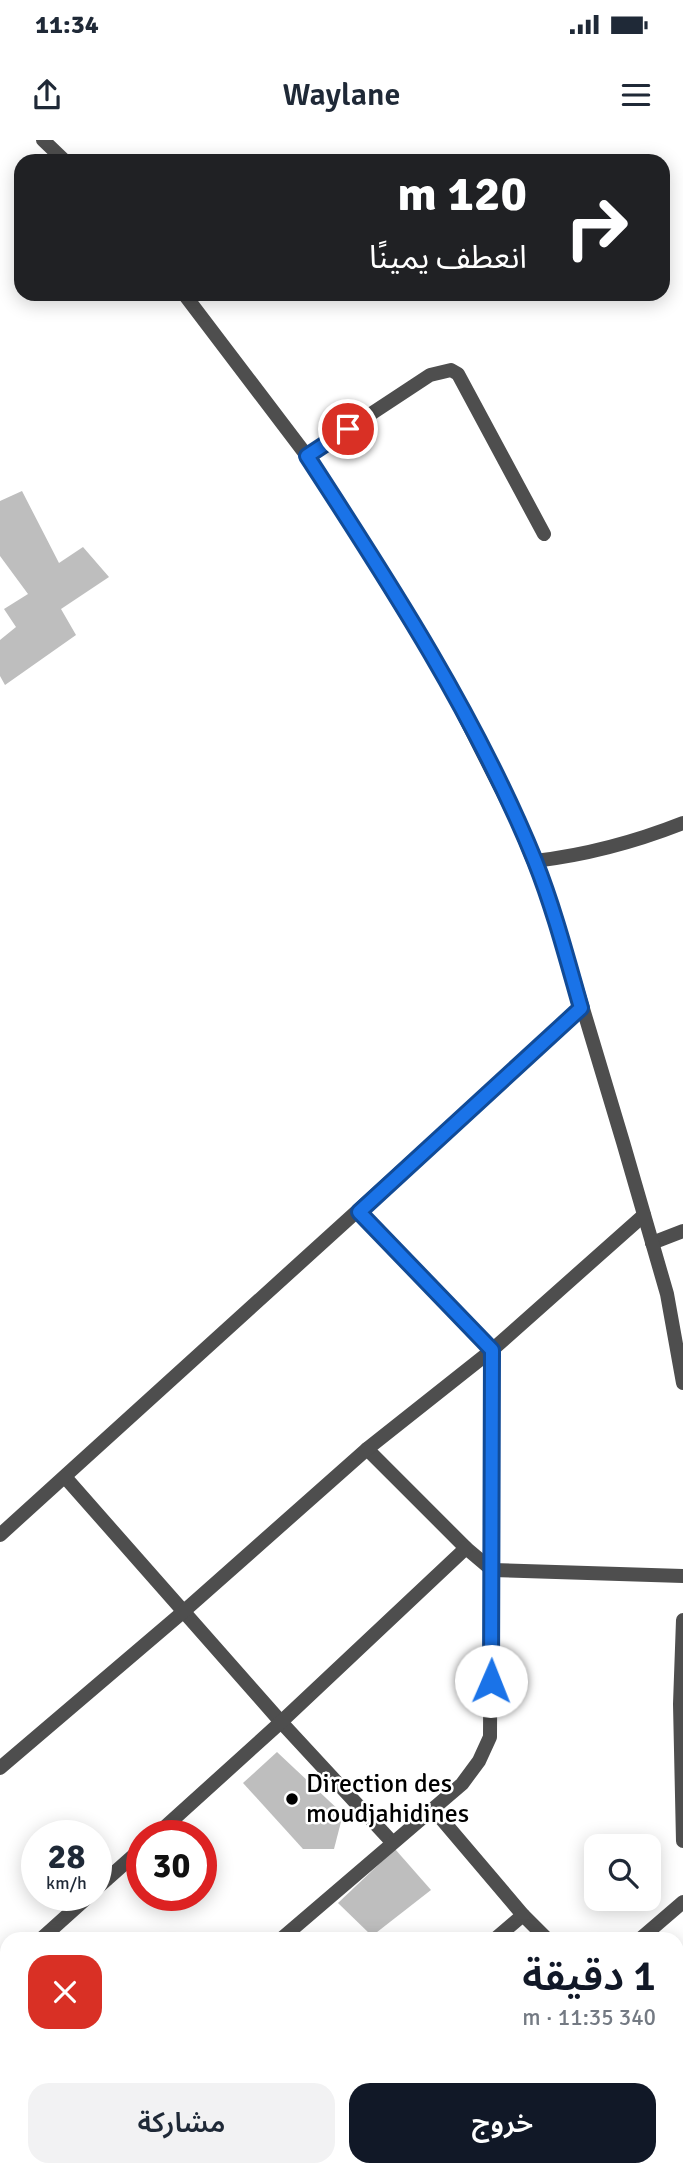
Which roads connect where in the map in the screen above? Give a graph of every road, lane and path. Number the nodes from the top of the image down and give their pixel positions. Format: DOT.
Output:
graph roads {
  1 [pos="43,140"];
  2 [pos="58,154"];
  3 [pos="189,301"];
  4 [pos="307,456"];
  5 [pos="544,534"];
  6 [pos="683,823"];
  7 [pos="535,861"];
  8 [pos="581,1008"];
  9 [pos="359,1212"];
  10 [pos="644,1215"];
  11 [pos="683,1231"];
  12 [pos="652,1243"];
  13 [pos="492,1350"];
  14 [pos="683,1383"];
  15 [pos="367,1450"];
  16 [pos="65,1477"];
  17 [pos="0,1535"];
  18 [pos="466,1548"];
  19 [pos="492,1570"];
  20 [pos="683,1576"];
  21 [pos="183,1612"];
  22 [pos="683,1620"];
  23 [pos="281,1722"];
  24 [pos="0,1768"];
  25 [pos="433,1809"];
  26 [pos="173,1820"];
  27 [pos="683,1841"];
  28 [pos="392,1842"];
  29 [pos="126,1862"];
  30 [pos="112,1875"];
  31 [pos="683,1902"];
  32 [pos="72,1911"];
  33 [pos="523,1915"];
  34 [pos="49,1932"];
  35 [pos="289,1932"];
  36 [pos="503,1932"];
  37 [pos="540,1932"];
  38 [pos="647,1932"];
  1 -- 2 [label="street"];
  3 -- 4 [label="street"];
  4 -- 5 [label="street"];
  4 -- 7 [label="street"];
  6 -- 7 [label="street"];
  7 -- 8 [label="street"];
  8 -- 9 [label="street"];
  8 -- 10 [label="street"];
  9 -- 13 [label="street"];
  9 -- 16 [label="street"];
  10 -- 12 [label="street"];
  10 -- 13 [label="street"];
  11 -- 12 [label="street"];
  12 -- 14 [label="street"];
  13 -- 15 [label="street"];
  13 -- 19 [label="street"];
  15 -- 18 [label="street"];
  15 -- 21 [label="street"];
  16 -- 17 [label="street"];
  16 -- 21 [label="street"];
  18 -- 19 [label="street"];
  18 -- 23 [label="street"];
  19 -- 20 [label="street"];
  19 -- 25 [label="street"];
  21 -- 23 [label="street"];
  21 -- 24 [label="street"];
  22 -- 27 [label="street"];
  23 -- 26 [label="street"];
  23 -- 28 [label="street"];
  25 -- 28 [label="street"];
  25 -- 33 [label="street"];
  28 -- 35 [label="street"];
  29 -- 30 [label="street"];
  31 -- 38 [label="street"];
  32 -- 34 [label="street"];
  33 -- 36 [label="street"];
  33 -- 37 [label="street"];
}
